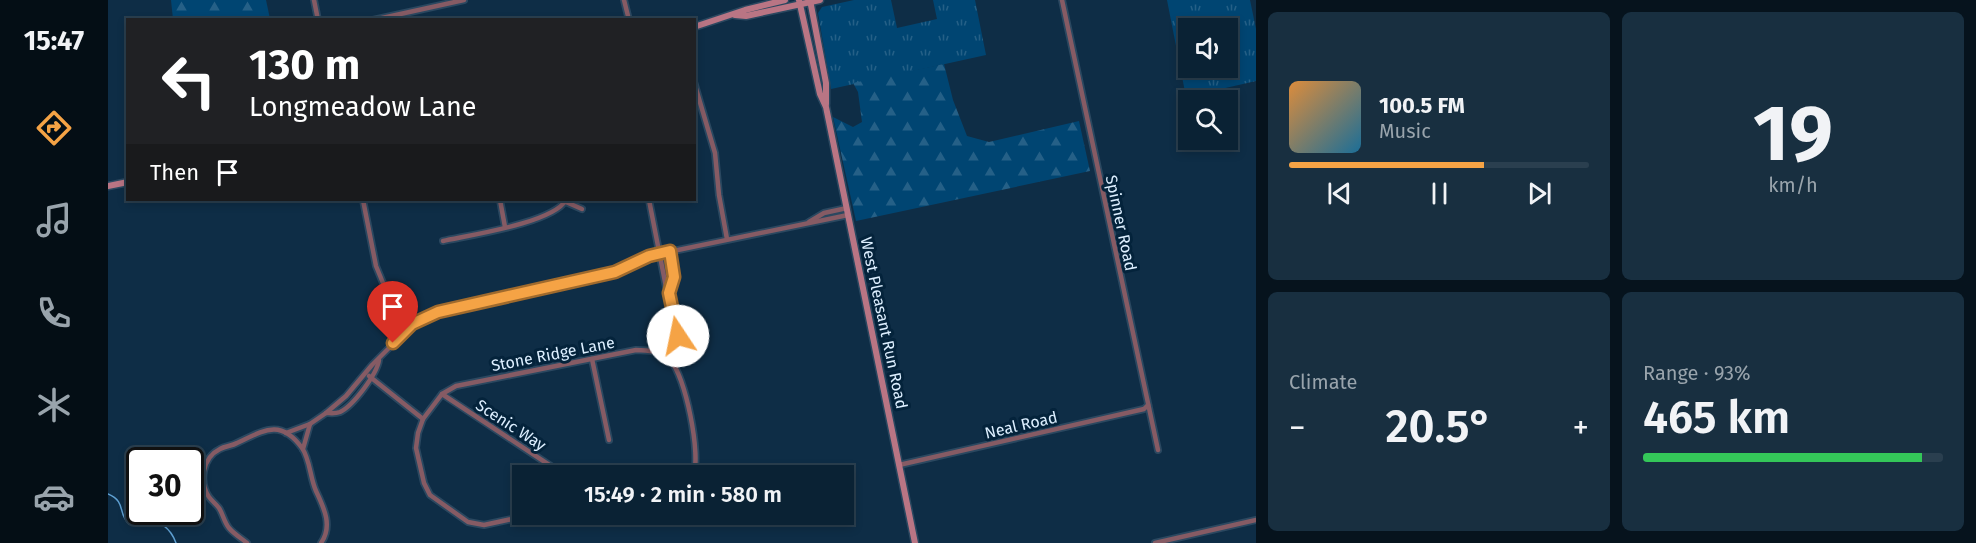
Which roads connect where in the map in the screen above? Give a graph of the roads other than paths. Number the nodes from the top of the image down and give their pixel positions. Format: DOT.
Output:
graph roads {
  1 [pos="314,0"];
  2 [pos="464,0"];
  3 [pos="624,0"];
  4 [pos="784,0"];
  5 [pos="820,0"];
  6 [pos="1062,0"];
  7 [pos="810,1"];
  8 [pos="800,2"];
  9 [pos="734,15"];
  10 [pos="318,18"];
  11 [pos="382,18"];
  12 [pos="628,18"];
  13 [pos="696,26"];
  14 [pos="696,88"];
  15 [pos="826,107"];
  16 [pos="126,182"];
  17 [pos="108,186"];
  18 [pos="363,201"];
  19 [pos="500,201"];
  20 [pos="566,201"];
  21 [pos="649,201"];
  22 [pos="582,210"];
  23 [pos="847,212"];
  24 [pos="505,227"];
  25 [pos="727,239"];
  26 [pos="442,241"];
  27 [pos="670,251"];
  28 [pos="661,253"];
  29 [pos="674,277"];
  30 [pos="665,278"];
  31 [pos="669,293"];
  32 [pos="412,324"];
  33 [pos="669,358"];
  34 [pos="592,359"];
  35 [pos="379,360"];
  36 [pos="366,373"];
  37 [pos="372,377"];
  38 [pos="442,394"];
  39 [pos="1148,405"];
  40 [pos="326,413"];
  41 [pos="423,419"];
  42 [pos="310,424"];
  43 [pos="286,433"];
  44 [pos="609,440"];
  45 [pos="303,449"];
  46 [pos="1158,450"];
  47 [pos="549,465"];
  48 [pos="697,465"];
  49 [pos="899,465"];
  50 [pos="512,519"];
  51 [pos="1256,520"];
  52 [pos="247,543"];
  53 [pos="321,543"];
  54 [pos="915,543"];
  55 [pos="1155,543"];
  1 -- 10 [label="street"];
  2 -- 11 [label="street"];
  3 -- 12 [label="street"];
  4 -- 9 [label="main road"];
  5 -- 7 [label="main road"];
  6 -- 39 [label="street, Spinner Road"];
  7 -- 8 [label="main road"];
  7 -- 15 [label="main road, West Pleasant Run Road"];
  8 -- 9 [label="main road"];
  8 -- 15 [label="main road, West Pleasant Run Road"];
  9 -- 13 [label="main road"];
  14 -- 25 [label="street"];
  15 -- 23 [label="main road, West Pleasant Run Road"];
  16 -- 17 [label="main road"];
  18 -- 32 [label="street"];
  19 -- 24 [label="street"];
  20 -- 22 [label="street"];
  20 -- 24 [label="street"];
  21 -- 28 [label="street"];
  23 -- 25 [label="street"];
  23 -- 49 [label="main road, West Pleasant Run Road"];
  24 -- 26 [label="street"];
  25 -- 27 [label="street"];
  27 -- 28 [label="street"];
  27 -- 29 [label="street"];
  28 -- 30 [label="street"];
  28 -- 32 [label="street"];
  29 -- 30 [label="street"];
  29 -- 31 [label="street"];
  30 -- 31 [label="street"];
  31 -- 33 [label="street"];
  32 -- 35 [label="street"];
  33 -- 34 [label="street, Stone Ridge Lane"];
  33 -- 48 [label="street"];
  34 -- 38 [label="street, Stone Ridge Lane"];
  34 -- 44 [label="street"];
  35 -- 36 [label="street"];
  35 -- 37 [label="street"];
  36 -- 37 [label="street"];
  36 -- 40 [label="street"];
  37 -- 40 [label="street"];
  37 -- 41 [label="street"];
  38 -- 41 [label="street"];
  38 -- 47 [label="street, Scenic Way"];
  39 -- 46 [label="street, Spinner Road"];
  39 -- 49 [label="street, Neal Road"];
  40 -- 42 [label="street"];
  41 -- 50 [label="street"];
  42 -- 43 [label="street"];
  42 -- 45 [label="street"];
  43 -- 45 [label="street"];
  43 -- 52 [label="street"];
  45 -- 53 [label="street"];
  49 -- 54 [label="main road, West Pleasant Run Road"];
  51 -- 55 [label="street"];
}
